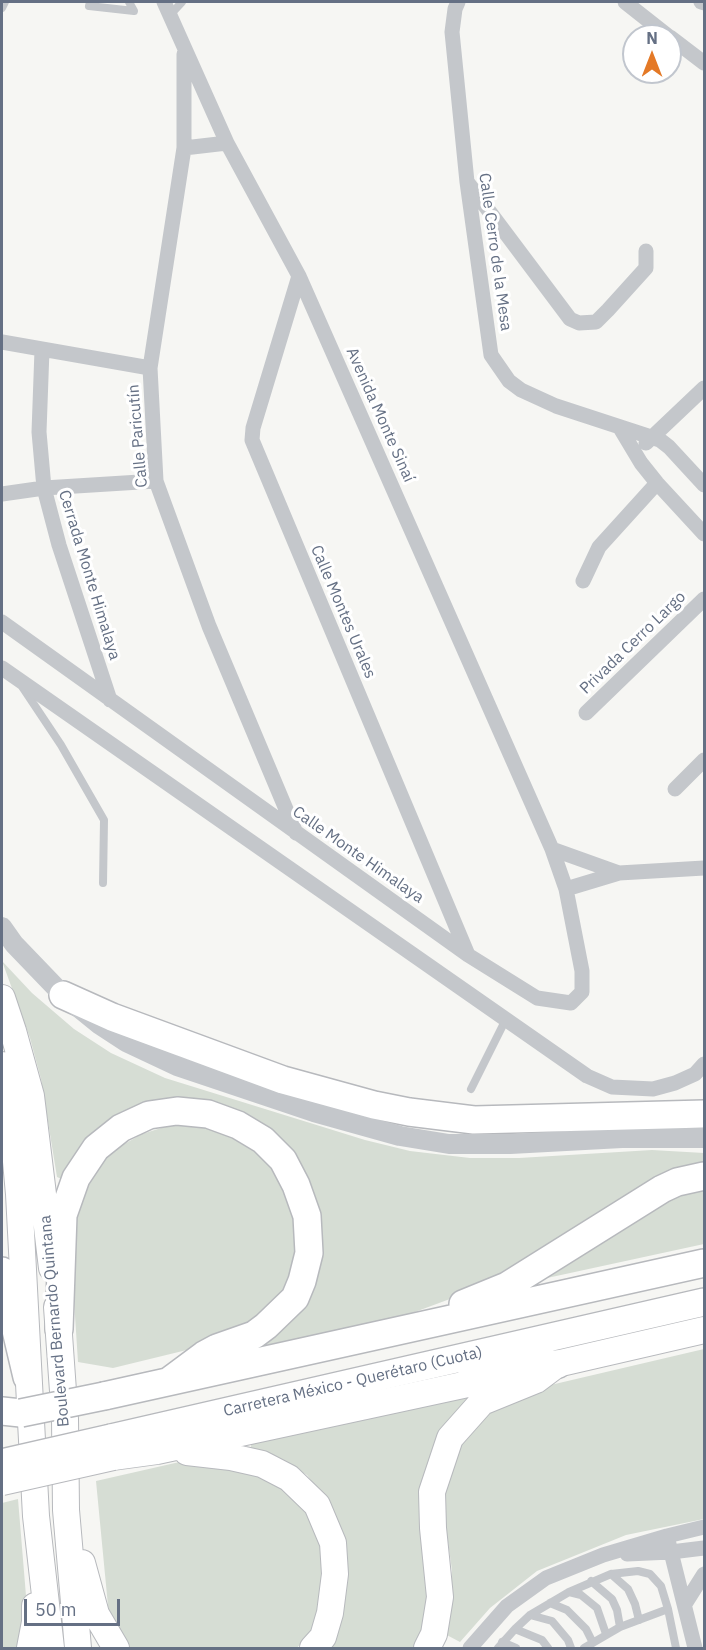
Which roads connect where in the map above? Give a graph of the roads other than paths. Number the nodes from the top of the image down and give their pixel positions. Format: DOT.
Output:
graph roads {
  1 [pos="5,2"];
  2 [pos="90,2"];
  3 [pos="129,2"];
  4 [pos="182,2"];
  5 [pos="458,2"];
  6 [pos="625,2"];
  7 [pos="2,8"];
  8 [pos="167,8"];
  9 [pos="653,24"];
  10 [pos="682,46"];
  11 [pos="184,48"];
  12 [pos="705,63"];
  13 [pos="227,142"];
  14 [pos="184,148"];
  15 [pos="466,182"];
  16 [pos="646,251"];
  17 [pos="298,276"];
  18 [pos="2,342"];
  19 [pos="42,350"];
  20 [pos="150,368"];
  21 [pos="705,388"];
  22 [pos="620,428"];
  23 [pos="651,437"];
  24 [pos="637,455"];
  25 [pos="156,481"];
  26 [pos="657,483"];
  27 [pos="705,485"];
  28 [pos="44,488"];
  29 [pos="2,494"];
  30 [pos="705,534"];
  31 [pos="583,581"];
  32 [pos="705,599"];
  33 [pos="2,622"];
  34 [pos="2,668"];
  35 [pos="17,680"];
  36 [pos="110,700"];
  37 [pos="586,713"];
  38 [pos="705,759"];
  39 [pos="675,789"];
  40 [pos="296,833"];
  41 [pos="552,849"];
  42 [pos="705,868"];
  43 [pos="619,873"];
  44 [pos="103,883"];
  45 [pos="566,889"];
  46 [pos="2,927"];
  47 [pos="468,955"];
  48 [pos="63,995"];
  49 [pos="2,998"];
  50 [pos="506,1019"];
  51 [pos="705,1064"];
  52 [pos="2,1065"];
  53 [pos="471,1089"];
  54 [pos="705,1114"];
  55 [pos="705,1138"];
  56 [pos="705,1176"];
  57 [pos="705,1252"];
  58 [pos="705,1263"];
  59 [pos="2,1271"];
  60 [pos="540,1300"];
  61 [pos="705,1302"];
  62 [pos="59,1329"];
  63 [pos="702,1331"];
  64 [pos="307,1351"];
  65 [pos="558,1364"];
  66 [pos="27,1377"];
  67 [pos="169,1381"];
  68 [pos="331,1387"];
  69 [pos="8,1414"];
  70 [pos="112,1448"];
  71 [pos="157,1451"];
  72 [pos="2,1463"];
  73 [pos="2,1482"];
  74 [pos="66,1510"];
  75 [pos="36,1516"];
  76 [pos="705,1527"];
  77 [pos="667,1536"];
  78 [pos="705,1548"];
  79 [pos="671,1552"];
  80 [pos="603,1555"];
  81 [pos="611,1574"];
  82 [pos="705,1574"];
  83 [pos="591,1581"];
  84 [pos="568,1592"];
  85 [pos="550,1603"];
  86 [pos="685,1604"];
  87 [pos="668,1609"];
  88 [pos="530,1615"];
  89 [pos="639,1620"];
  90 [pos="620,1627"];
  91 [pos="515,1629"];
  92 [pos="606,1634"];
  93 [pos="593,1643"];
  94 [pos="500,1646"];
  95 [pos="30,1648"];
  96 [pos="51,1648"];
  97 [pos="78,1648"];
  98 [pos="116,1648"];
  99 [pos="313,1648"];
  100 [pos="427,1648"];
  101 [pos="470,1648"];
  102 [pos="516,1648"];
  103 [pos="548,1648"];
  104 [pos="571,1648"];
  105 [pos="584,1648"];
  106 [pos="676,1648"];
  107 [pos="695,1648"];
  1 -- 7 [label="lane"];
  2 -- 3 [label="lane"];
  4 -- 8 [label="lane"];
  5 -- 15 [label="street, Calle Cerro de la Mesa"];
  6 -- 9 [label="street"];
  8 -- 11 [label="street, Avenida Monte Sinaí"];
  10 -- 12 [label="street"];
  11 -- 13 [label="street, Avenida Monte Sinaí"];
  11 -- 14 [label="street, Calle Paricutín"];
  13 -- 14 [label="street"];
  13 -- 17 [label="street, Avenida Monte Sinaí"];
  14 -- 20 [label="street, Calle Paricutín"];
  15 -- 16 [label="street"];
  15 -- 22 [label="street, Calle Cerro de la Mesa"];
  17 -- 41 [label="street, Avenida Monte Sinaí"];
  17 -- 47 [label="street, Calle Montes Urales"];
  18 -- 19 [label="street"];
  19 -- 20 [label="street"];
  19 -- 28 [label="street, Cerrada Monte Himalaya"];
  20 -- 25 [label="street, Calle Paricutín"];
  21 -- 23 [label="street"];
  22 -- 23 [label="street, Calle Cerro de la Mesa"];
  22 -- 24 [label="street"];
  23 -- 24 [label="street"];
  23 -- 27 [label="street, Calle Cerro de la Mesa"];
  24 -- 26 [label="street"];
  25 -- 28 [label="street"];
  25 -- 40 [label="street, Calle Paricutín"];
  26 -- 30 [label="street"];
  26 -- 31 [label="street"];
  28 -- 29 [label="street"];
  28 -- 36 [label="street, Cerrada Monte Himalaya"];
  32 -- 37 [label="street, Privada Cerro Largo"];
  33 -- 36 [label="street, Calle Monte Himalaya"];
  34 -- 35 [label="street"];
  35 -- 44 [label="lane"];
  35 -- 50 [label="street"];
  36 -- 40 [label="street, Calle Monte Himalaya"];
  38 -- 39 [label="street"];
  40 -- 47 [label="street, Calle Monte Himalaya"];
  41 -- 43 [label="street"];
  41 -- 45 [label="street, Calle Monte Himalaya"];
  42 -- 43 [label="street"];
  43 -- 45 [label="street"];
  45 -- 47 [label="street, Calle Monte Himalaya"];
  46 -- 48 [label="street"];
  48 -- 54 [label="highway"];
  48 -- 55 [label="street"];
  49 -- 62 [label="highway, Boulevard Bernardo Quintana"];
  50 -- 51 [label="street"];
  50 -- 53 [label="lane"];
  52 -- 66 [label="highway, Boulevard Bernardo Quintana"];
  56 -- 64 [label="highway"];
  57 -- 60 [label="highway"];
  58 -- 60 [label="highway"];
  59 -- 66 [label="highway"];
  60 -- 64 [label="highway"];
  61 -- 68 [label="highway, Carretera México - Querétaro (Cuota)"];
  62 -- 67 [label="highway"];
  62 -- 74 [label="highway, Boulevard Bernardo Quintana"];
  63 -- 65 [label="highway, Carretera México - Querétaro (Cuota)"];
  64 -- 67 [label="highway"];
  65 -- 68 [label="highway"];
  65 -- 71 [label="highway, Carretera México - Querétaro (Cuota)"];
  65 -- 100 [label="highway"];
  66 -- 75 [label="highway, Boulevard Bernardo Quintana"];
  67 -- 69 [label="highway, bridge"];
  68 -- 70 [label="highway, Carretera México - Querétaro (Cuota)"];
  70 -- 71 [label="highway, Carretera México - Querétaro (Cuota)"];
  70 -- 72 [label="highway, Carretera México - Querétaro (Cuota), bridge"];
  70 -- 73 [label="highway, Carretera México - Querétaro (Cuota), bridge"];
  71 -- 99 [label="highway"];
  74 -- 97 [label="highway, Boulevard Bernardo Quintana"];
  74 -- 98 [label="highway"];
  75 -- 95 [label="highway"];
  75 -- 96 [label="highway, Boulevard Bernardo Quintana"];
  76 -- 77 [label="street"];
  77 -- 79 [label="street"];
  77 -- 80 [label="street"];
  78 -- 79 [label="street"];
  79 -- 80 [label="street"];
  79 -- 86 [label="street"];
  80 -- 101 [label="street"];
  81 -- 83 [label="lane"];
  81 -- 87 [label="lane"];
  81 -- 89 [label="lane"];
  82 -- 86 [label="street"];
  83 -- 84 [label="lane"];
  83 -- 90 [label="lane"];
  84 -- 85 [label="lane"];
  84 -- 92 [label="lane"];
  85 -- 88 [label="lane"];
  85 -- 93 [label="lane"];
  86 -- 107 [label="street"];
  87 -- 89 [label="lane"];
  87 -- 106 [label="lane"];
  88 -- 91 [label="lane"];
  88 -- 104 [label="lane"];
  89 -- 90 [label="lane"];
  90 -- 92 [label="lane"];
  91 -- 94 [label="lane"];
  91 -- 103 [label="lane"];
  92 -- 93 [label="lane"];
  93 -- 105 [label="lane"];
  94 -- 102 [label="lane"];
}
